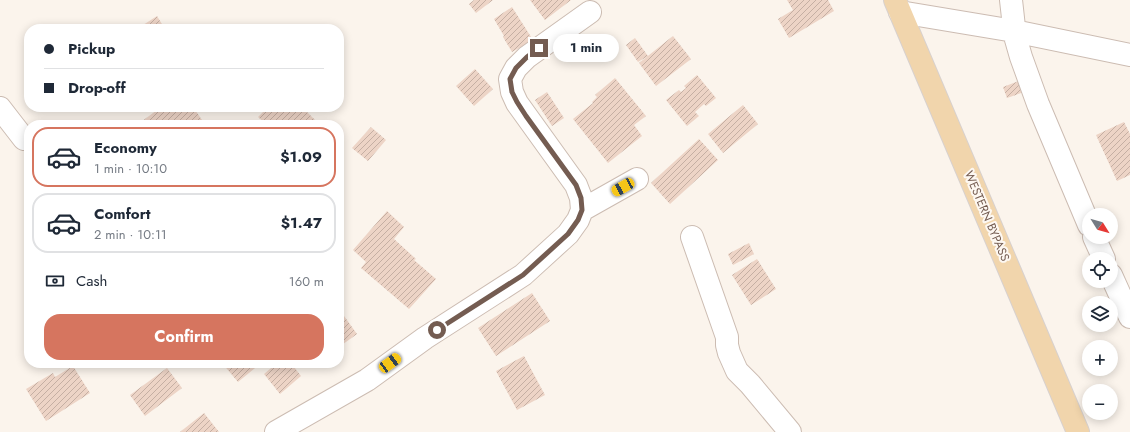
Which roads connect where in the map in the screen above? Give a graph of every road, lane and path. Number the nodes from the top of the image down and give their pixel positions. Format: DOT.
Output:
graph roads {
  1 [pos="1011,0"];
  2 [pos="898,6"];
  3 [pos="590,12"];
  4 [pos="1014,31"];
  5 [pos="1130,55"];
  6 [pos="0,108"];
  7 [pos="24,139"];
  8 [pos="637,179"];
  9 [pos="1082,208"];
  10 [pos="582,210"];
  11 [pos="692,237"];
  12 [pos="1117,288"];
  13 [pos="1130,317"];
  14 [pos="276,432"];
  15 [pos="790,432"];
  16 [pos="1078,432"];
  1 -- 4 [label="street"];
  2 -- 4 [label="street"];
  2 -- 16 [label="main road, WESTERN BYPASS"];
  3 -- 10 [label="street"];
  4 -- 5 [label="street"];
  4 -- 9 [label="street"];
  6 -- 7 [label="street"];
  8 -- 10 [label="street"];
  10 -- 14 [label="street"];
  11 -- 15 [label="street"];
  12 -- 13 [label="street"];
}
